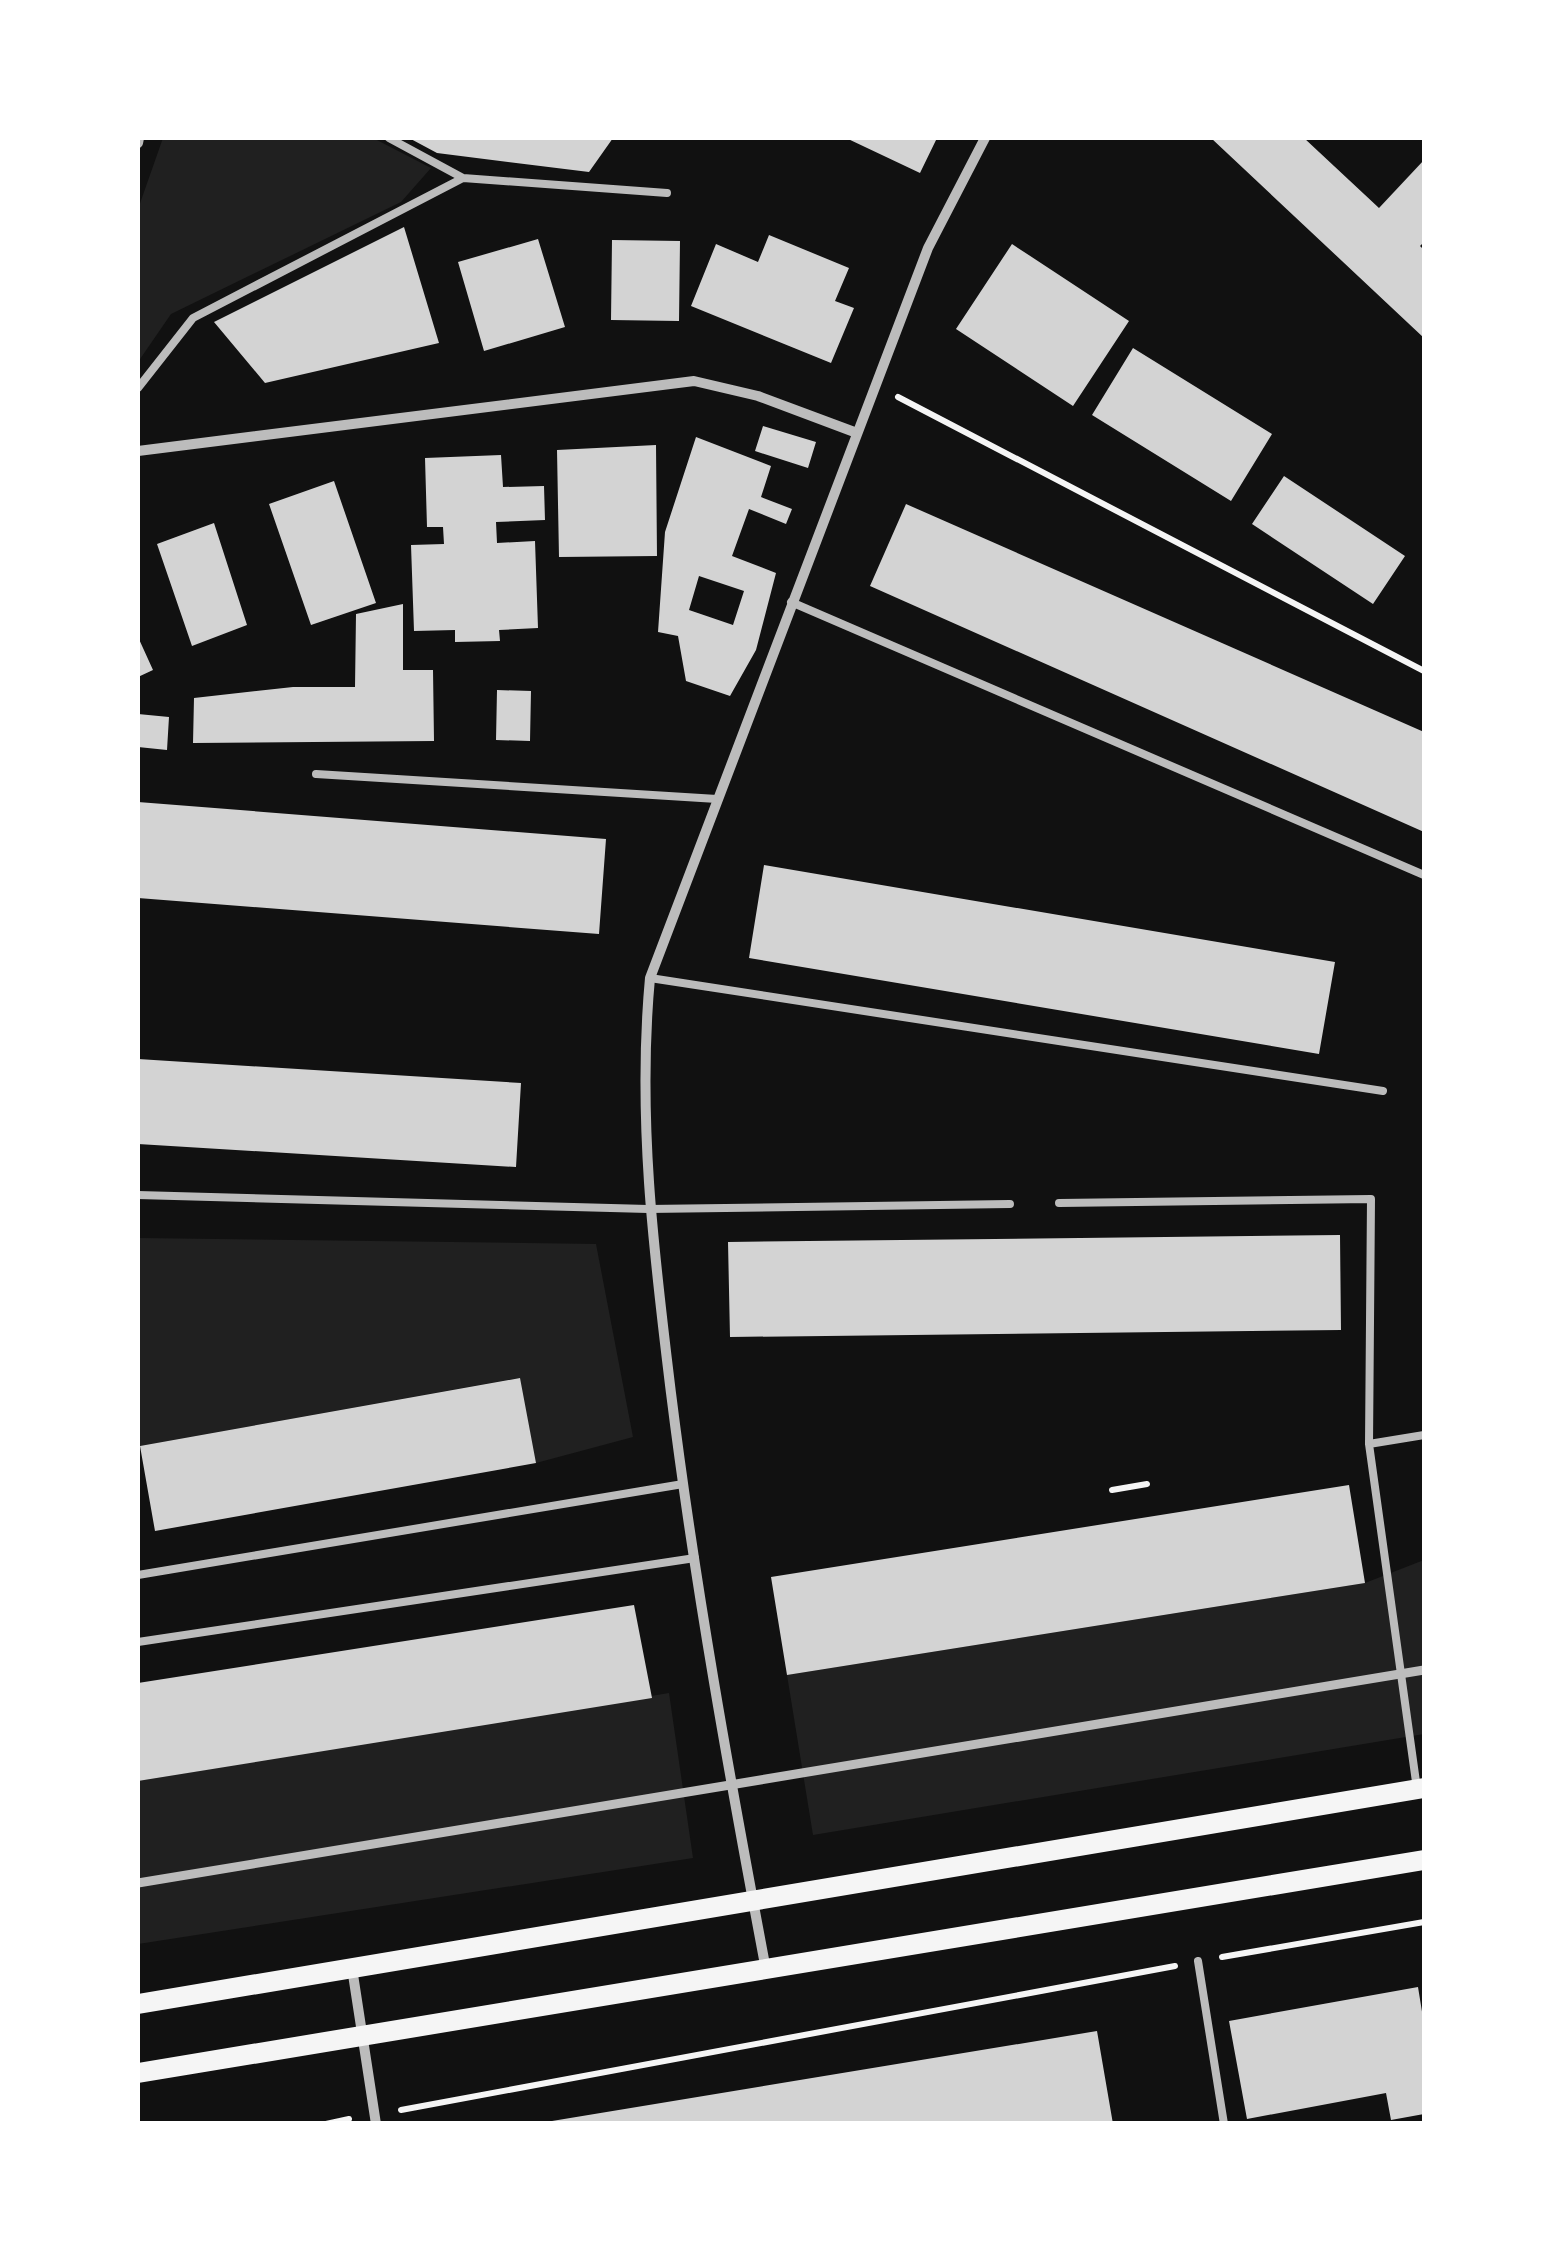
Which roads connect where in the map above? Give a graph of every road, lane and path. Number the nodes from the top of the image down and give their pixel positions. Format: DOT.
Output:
graph roads {
  1 [pos="389,138"];
  2 [pos="985,138"];
  3 [pos="464,178"];
  4 [pos="667,193"];
  5 [pos="876,385"];
  6 [pos="138,388"];
  7 [pos="857,432"];
  8 [pos="138,451"];
  9 [pos="792,602"];
  10 [pos="1424,671"];
  11 [pos="316,774"];
  12 [pos="717,800"];
  13 [pos="1424,875"];
  14 [pos="650,978"];
  15 [pos="1383,1091"];
  16 [pos="138,1195"];
  17 [pos="1059,1203"];
  18 [pos="1010,1204"];
  19 [pos="648,1209"];
  20 [pos="1424,1435"];
  21 [pos="1369,1444"];
  22 [pos="682,1484"];
  23 [pos="1147,1484"];
  24 [pos="1112,1490"];
  25 [pos="694,1558"];
  26 [pos="138,1575"];
  27 [pos="138,1642"];
  28 [pos="1424,1670"];
  29 [pos="1402,1674"];
  30 [pos="735,1785"];
  31 [pos="1421,1788"];
  32 [pos="1424,1860"];
  33 [pos="138,1882"];
  34 [pos="753,1901"];
  35 [pos="1424,1922"];
  36 [pos="1198,1961"];
  37 [pos="352,1968"];
  38 [pos="766,1970"];
  39 [pos="138,2004"];
  40 [pos="362,2036"];
  41 [pos="138,2073"];
  42 [pos="375,2119"];
  43 [pos="1224,2124"];
  1 -- 3 [label="lane"];
  2 -- 5 [label="street"];
  3 -- 4 [label="lane"];
  3 -- 6 [label="lane"];
  5 -- 7 [label="street"];
  5 -- 10 [label="path"];
  7 -- 8 [label="street"];
  7 -- 9 [label="street"];
  9 -- 12 [label="street"];
  9 -- 13 [label="lane"];
  11 -- 12 [label="lane"];
  12 -- 14 [label="street"];
  14 -- 15 [label="lane"];
  14 -- 19 [label="street"];
  16 -- 19 [label="lane"];
  17 -- 21 [label="lane"];
  18 -- 19 [label="lane"];
  19 -- 22 [label="street"];
  20 -- 21 [label="lane"];
  21 -- 29 [label="lane"];
  22 -- 25 [label="street"];
  22 -- 26 [label="lane"];
  23 -- 24 [label="path"];
  25 -- 27 [label="lane"];
  25 -- 30 [label="street"];
  28 -- 29 [label="street"];
  29 -- 30 [label="street"];
  29 -- 31 [label="lane"];
  30 -- 33 [label="street"];
  30 -- 34 [label="street"];
  31 -- 34 [label="main road"];
  32 -- 38 [label="main road"];
  34 -- 37 [label="main road"];
  34 -- 38 [label="street"];
  35 -- 36 [label="path"];
  36 -- 42 [label="path"];
  36 -- 43 [label="lane"];
  37 -- 39 [label="main road"];
  37 -- 40 [label="street"];
  38 -- 40 [label="main road"];
  40 -- 41 [label="main road"];
  40 -- 42 [label="street"];
}
